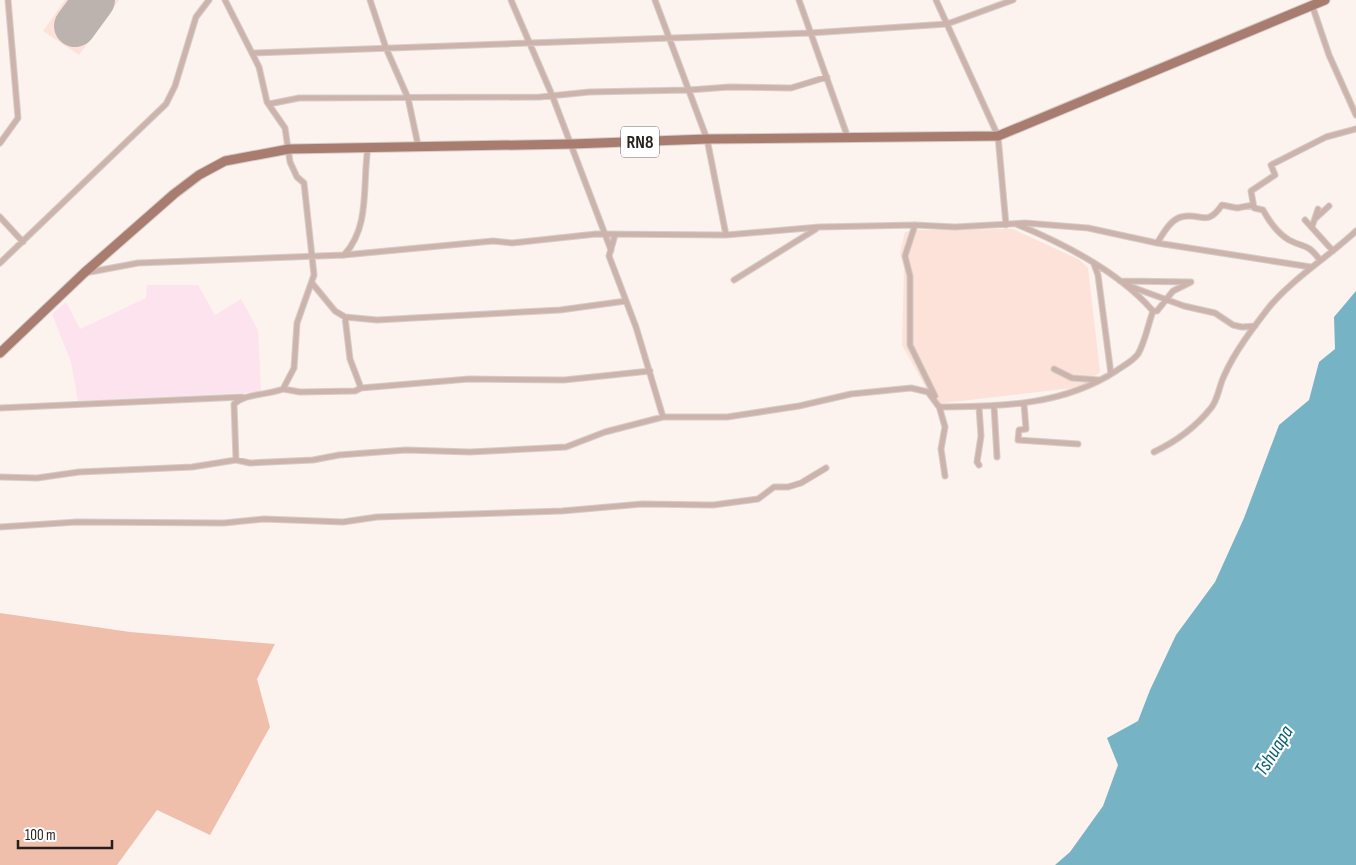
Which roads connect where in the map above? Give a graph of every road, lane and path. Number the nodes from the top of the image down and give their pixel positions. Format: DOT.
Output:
graph roads {
  1 [pos="8,0"];
  2 [pos="209,0"];
  3 [pos="225,0"];
  4 [pos="370,0"];
  5 [pos="511,0"];
  6 [pos="655,0"];
  7 [pos="799,0"];
  8 [pos="936,0"];
  9 [pos="1013,0"];
  10 [pos="1325,0"];
  11 [pos="1312,6"];
  12 [pos="947,24"];
  13 [pos="810,33"];
  14 [pos="669,38"];
  15 [pos="530,43"];
  16 [pos="386,48"];
  17 [pos="252,53"];
  18 [pos="827,78"];
  19 [pos="689,90"];
  20 [pos="552,95"];
  21 [pos="408,98"];
  22 [pos="269,104"];
  23 [pos="1356,115"];
  24 [pos="1356,129"];
  25 [pos="998,136"];
  26 [pos="848,138"];
  27 [pos="707,139"];
  28 [pos="0,143"];
  29 [pos="572,144"];
  30 [pos="418,145"];
  31 [pos="368,147"];
  32 [pos="289,149"];
  33 [pos="1253,205"];
  34 [pos="1329,206"];
  35 [pos="1318,209"];
  36 [pos="0,217"];
  37 [pos="1316,218"];
  38 [pos="1305,220"];
  39 [pos="1016,224"];
  40 [pos="915,225"];
  41 [pos="1006,225"];
  42 [pos="819,227"];
  43 [pos="1312,227"];
  44 [pos="1356,231"];
  45 [pos="604,234"];
  46 [pos="615,235"];
  47 [pos="726,235"];
  48 [pos="22,242"];
  49 [pos="1157,243"];
  50 [pos="611,250"];
  51 [pos="1333,251"];
  52 [pos="344,255"];
  53 [pos="314,257"];
  54 [pos="1320,260"];
  55 [pos="0,263"];
  56 [pos="1094,264"];
  57 [pos="1311,267"];
  58 [pos="84,273"];
  59 [pos="734,280"];
  60 [pos="312,283"];
  61 [pos="1122,283"];
  62 [pos="1166,298"];
  63 [pos="626,301"];
  64 [pos="1153,311"];
  65 [pos="345,317"];
  66 [pos="1255,326"];
  67 [pos="0,353"];
  68 [pos="1054,369"];
  69 [pos="650,371"];
  70 [pos="1111,374"];
  71 [pos="1100,380"];
  72 [pos="361,388"];
  73 [pos="283,389"];
  74 [pos="242,397"];
  75 [pos="1024,404"];
  76 [pos="994,406"];
  77 [pos="940,407"];
  78 [pos="979,407"];
  79 [pos="0,408"];
  80 [pos="662,417"];
  81 [pos="1078,444"];
  82 [pos="1154,452"];
  83 [pos="998,457"];
  84 [pos="236,460"];
  85 [pos="979,466"];
  86 [pos="826,468"];
  87 [pos="945,476"];
  88 [pos="0,477"];
  89 [pos="0,527"];
  1 -- 28 [label="street"];
  2 -- 48 [label="street"];
  3 -- 17 [label="street"];
  4 -- 16 [label="street"];
  5 -- 15 [label="street"];
  6 -- 14 [label="street"];
  7 -- 13 [label="street"];
  8 -- 12 [label="street"];
  9 -- 12 [label="street"];
  10 -- 11 [label="main road, RN8"];
  11 -- 23 [label="street"];
  11 -- 25 [label="main road, RN8"];
  12 -- 13 [label="street"];
  12 -- 25 [label="street"];
  13 -- 14 [label="street"];
  13 -- 18 [label="street"];
  14 -- 15 [label="street"];
  14 -- 19 [label="street"];
  15 -- 16 [label="street"];
  15 -- 20 [label="street"];
  16 -- 17 [label="street"];
  16 -- 21 [label="street"];
  17 -- 22 [label="street"];
  18 -- 19 [label="street"];
  18 -- 26 [label="street"];
  19 -- 20 [label="street"];
  19 -- 27 [label="street"];
  20 -- 21 [label="street"];
  20 -- 29 [label="street"];
  21 -- 22 [label="street"];
  21 -- 30 [label="street"];
  22 -- 32 [label="street"];
  24 -- 33 [label="street"];
  25 -- 26 [label="main road, RN8"];
  25 -- 41 [label="street"];
  26 -- 27 [label="main road, RN8"];
  27 -- 29 [label="main road, RN8"];
  27 -- 47 [label="street"];
  29 -- 30 [label="main road, RN8"];
  29 -- 45 [label="street"];
  30 -- 31 [label="main road, RN8"];
  31 -- 32 [label="main road, RN8"];
  31 -- 52 [label="street"];
  32 -- 53 [label="street"];
  32 -- 58 [label="main road, RN8"];
  33 -- 49 [label="street"];
  33 -- 54 [label="street"];
  34 -- 37 [label="street"];
  35 -- 37 [label="street"];
  36 -- 48 [label="street"];
  37 -- 43 [label="street"];
  38 -- 43 [label="street"];
  39 -- 41 [label="street"];
  39 -- 49 [label="street"];
  39 -- 56 [label="street"];
  40 -- 41 [label="street"];
  40 -- 42 [label="street"];
  40 -- 77 [label="street"];
  42 -- 47 [label="street"];
  42 -- 59 [label="street"];
  43 -- 51 [label="street"];
  44 -- 51 [label="street"];
  45 -- 46 [label="street"];
  45 -- 50 [label="street"];
  45 -- 52 [label="street"];
  46 -- 47 [label="street"];
  46 -- 50 [label="street"];
  48 -- 55 [label="street"];
  49 -- 57 [label="street"];
  50 -- 63 [label="street"];
  51 -- 54 [label="street"];
  52 -- 53 [label="street"];
  53 -- 58 [label="street"];
  53 -- 60 [label="street"];
  54 -- 57 [label="street"];
  56 -- 61 [label="street"];
  56 -- 70 [label="street"];
  57 -- 66 [label="street"];
  58 -- 67 [label="main road, RN8"];
  60 -- 65 [label="street"];
  60 -- 73 [label="street"];
  61 -- 62 [label="street"];
  61 -- 62 [label="street"];
  61 -- 64 [label="street"];
  62 -- 64 [label="street"];
  62 -- 66 [label="street"];
  63 -- 65 [label="street"];
  63 -- 69 [label="street"];
  64 -- 70 [label="street"];
  65 -- 72 [label="street"];
  66 -- 82 [label="street"];
  68 -- 71 [label="street"];
  69 -- 72 [label="street"];
  69 -- 80 [label="street"];
  70 -- 71 [label="street"];
  71 -- 75 [label="street"];
  72 -- 73 [label="street"];
  73 -- 74 [label="street"];
  74 -- 79 [label="street"];
  74 -- 84 [label="street"];
  75 -- 76 [label="street"];
  75 -- 81 [label="street"];
  76 -- 78 [label="street"];
  76 -- 83 [label="street"];
  77 -- 78 [label="street"];
  77 -- 80 [label="street"];
  77 -- 87 [label="street"];
  78 -- 85 [label="street"];
  80 -- 84 [label="street"];
  84 -- 88 [label="street"];
  86 -- 89 [label="street"];
}
